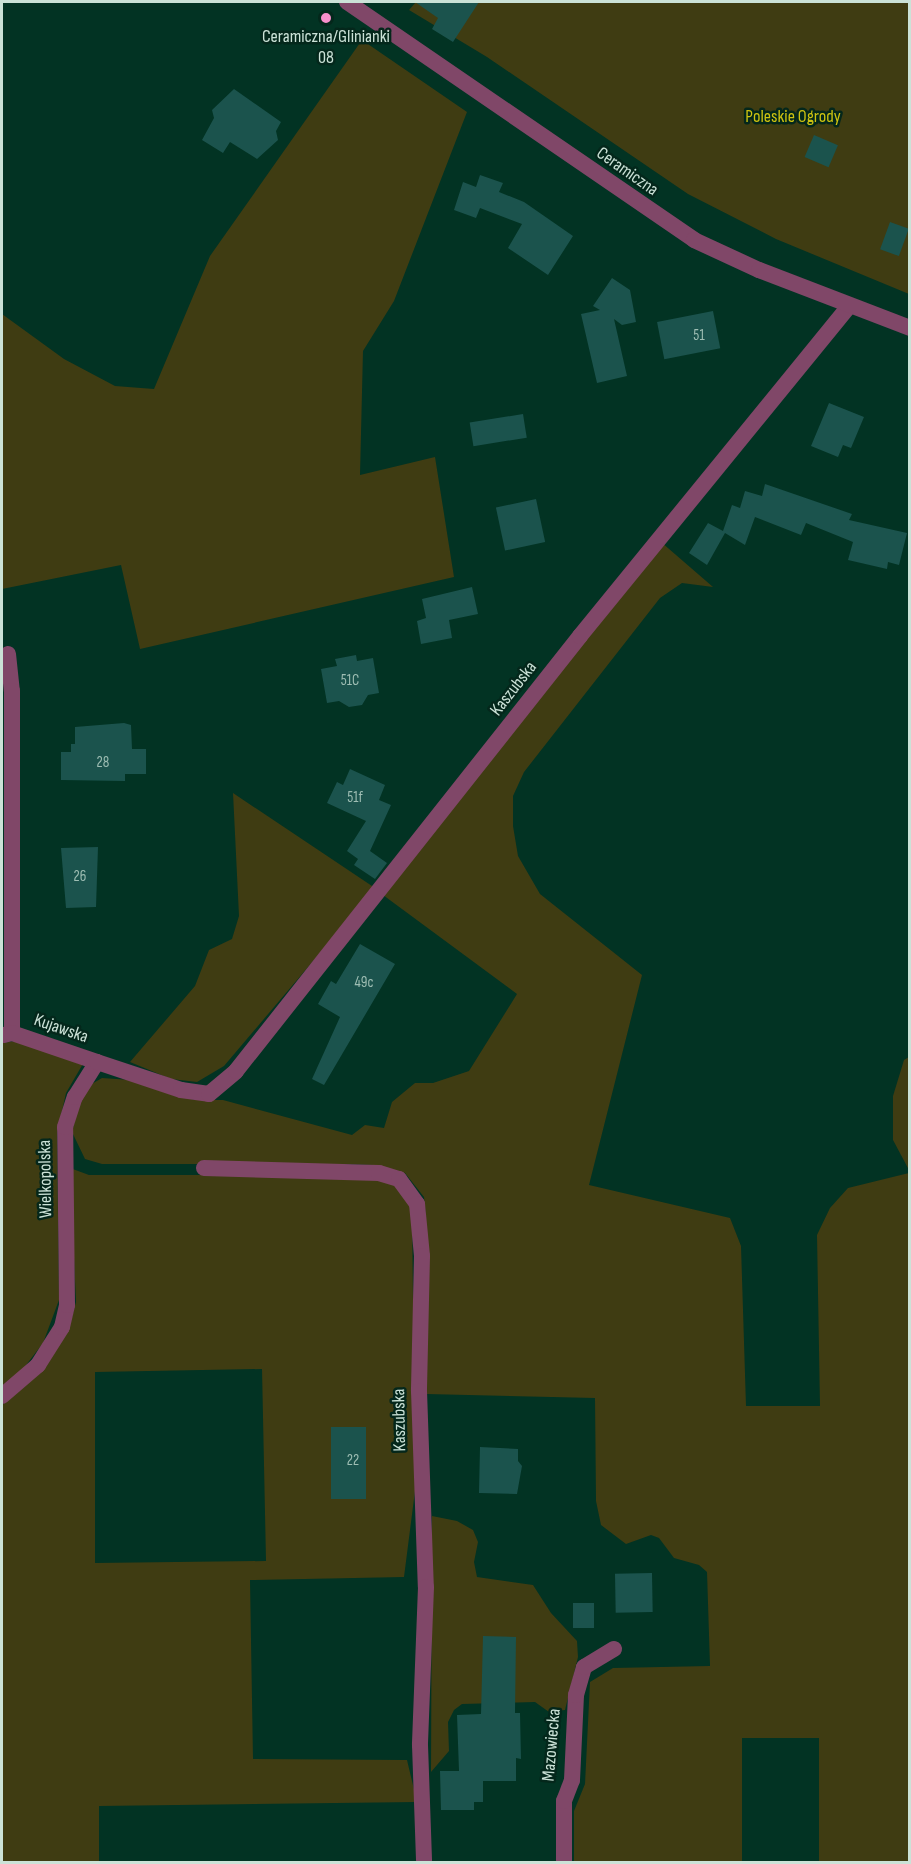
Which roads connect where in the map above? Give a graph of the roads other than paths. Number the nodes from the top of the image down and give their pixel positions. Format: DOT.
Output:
graph roads {
  1 [pos="347,2"];
  2 [pos="849,306"];
  3 [pos="909,328"];
  4 [pos="8,654"];
  5 [pos="7,1034"];
  6 [pos="97,1062"];
  7 [pos="204,1168"];
  8 [pos="2,1396"];
  9 [pos="614,1649"];
  10 [pos="424,1863"];
  11 [pos="564,1863"];
  1 -- 2 [label="street, Ceramiczna"];
  2 -- 3 [label="street, Ceramiczna"];
  2 -- 6 [label="street, Kaszubska"];
  4 -- 5 [label="street, Kujawska"];
  5 -- 6 [label="street, Kujawska"];
  6 -- 8 [label="street, Wielkopolska"];
  7 -- 10 [label="street, Kaszubska"];
  9 -- 11 [label="street, Mazowiecka"];
}
